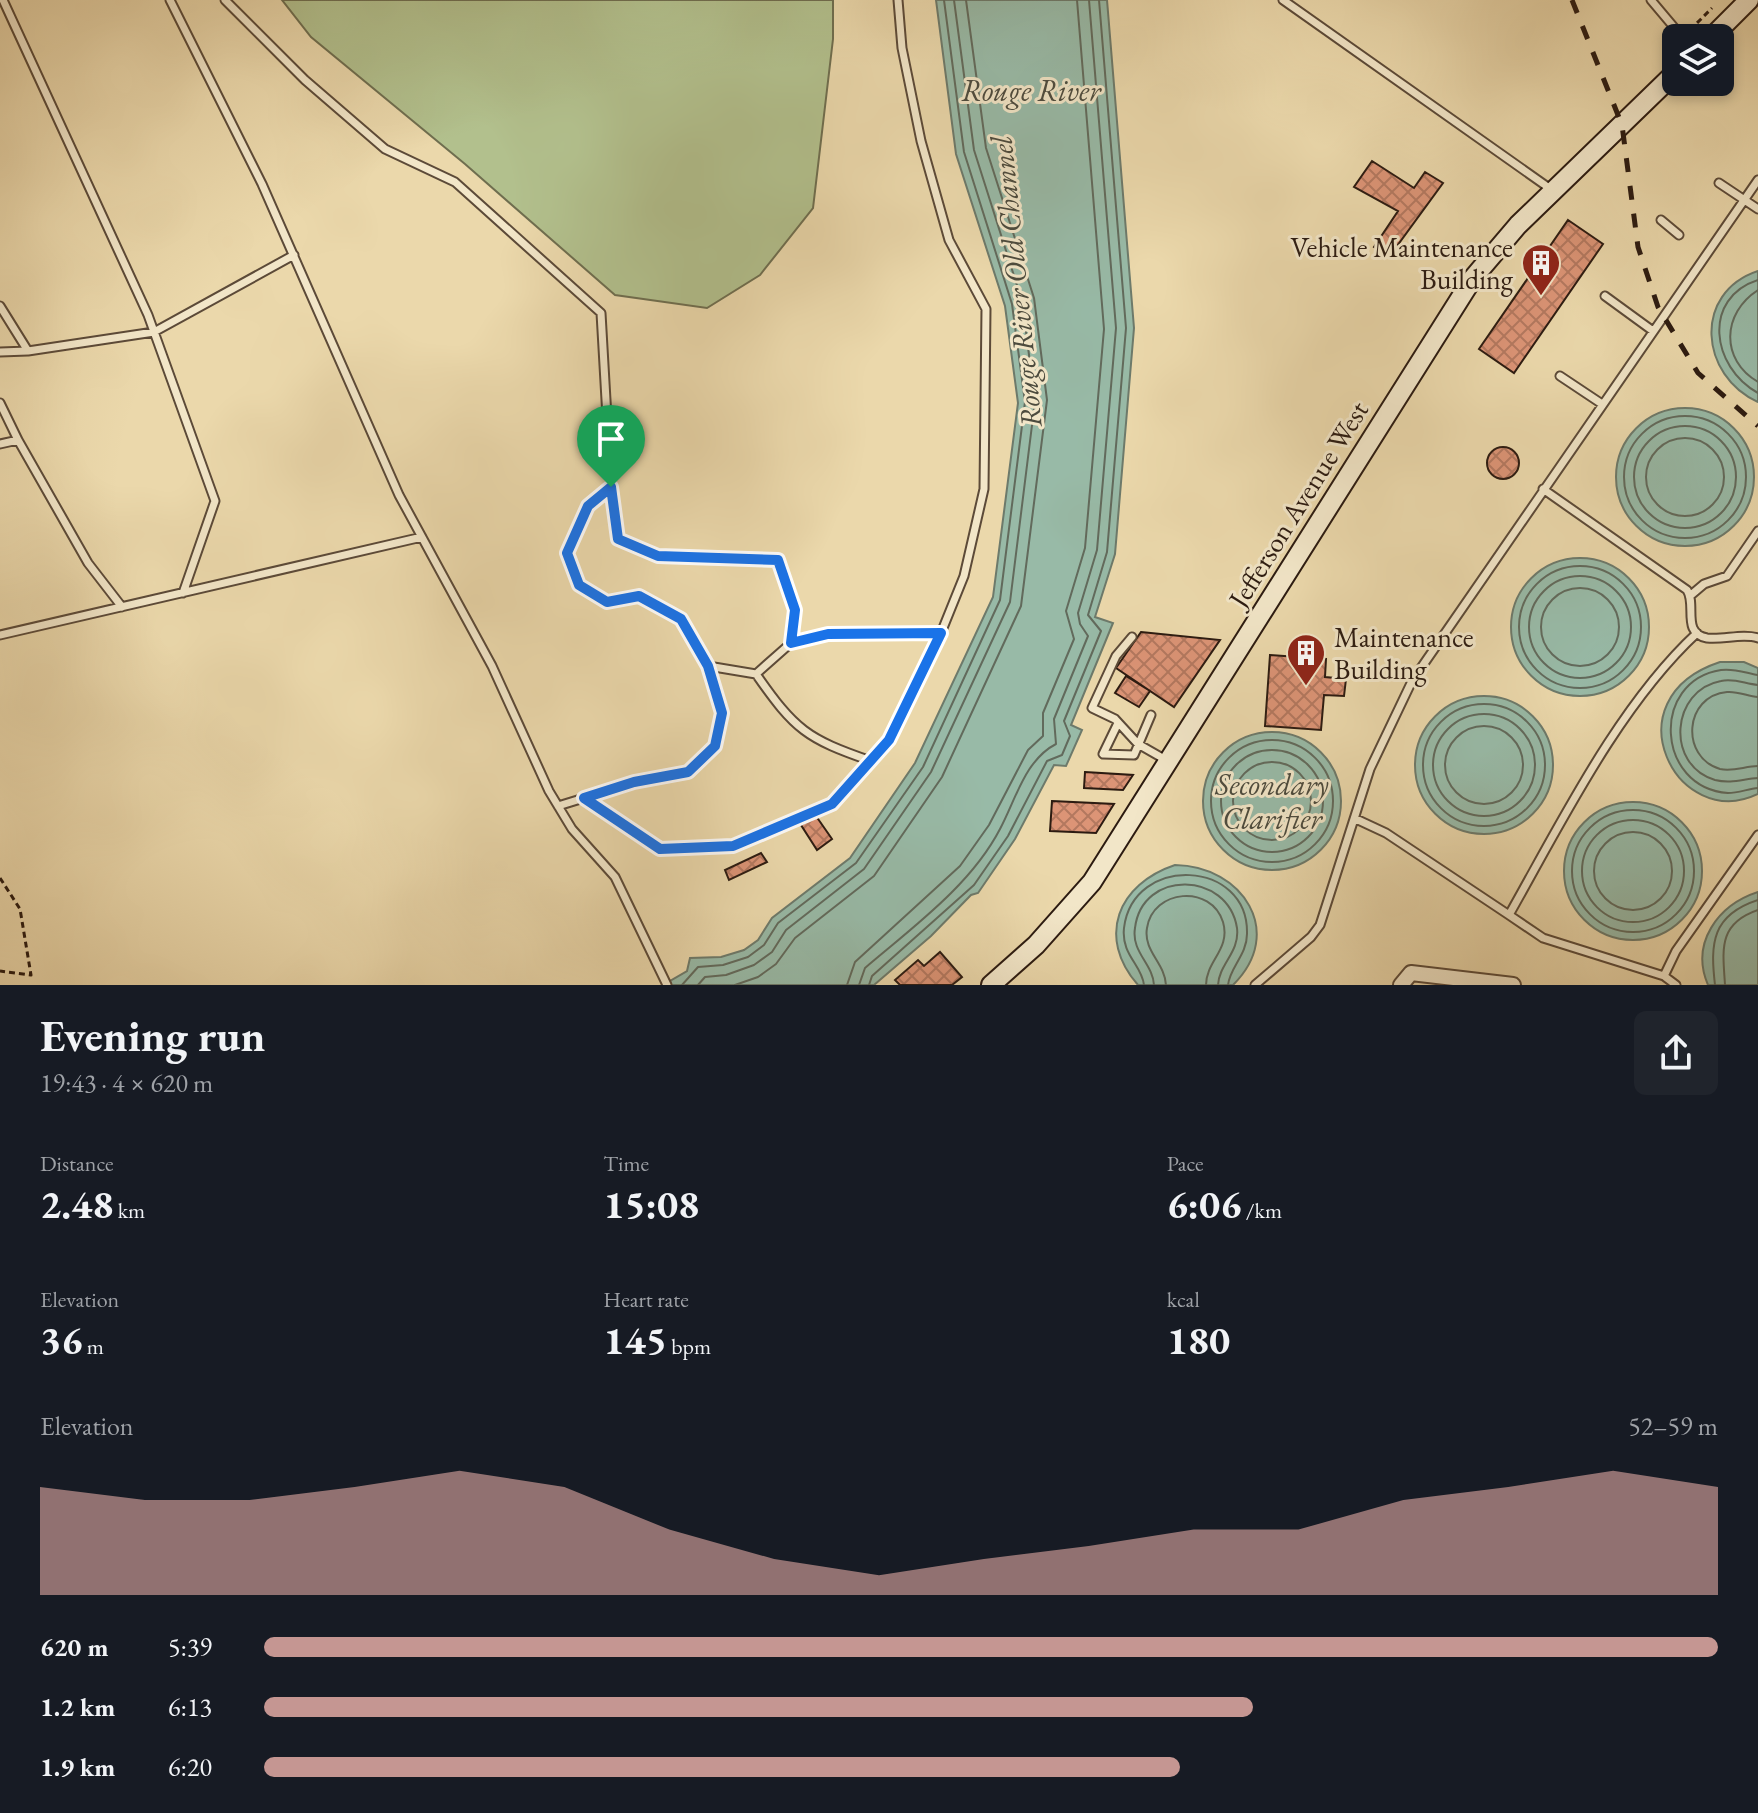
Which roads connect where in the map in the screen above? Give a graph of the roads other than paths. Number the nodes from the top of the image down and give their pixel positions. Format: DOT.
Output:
graph roads {
  1 [pos="3,0"];
  2 [pos="170,0"];
  3 [pos="225,0"];
  4 [pos="898,0"];
  5 [pos="1283,0"];
  6 [pos="1651,0"];
  7 [pos="1749,0"];
  8 [pos="1671,24"];
  9 [pos="1725,24"];
  10 [pos="1662,86"];
  11 [pos="1758,180"];
  12 [pos="1719,183"];
  13 [pos="1554,191"];
  14 [pos="1745,200"];
  15 [pos="1758,209"];
  16 [pos="1661,220"];
  17 [pos="1679,235"];
  18 [pos="294,255"];
  19 [pos="1605,296"];
  20 [pos="0,306"];
  21 [pos="1653,331"];
  22 [pos="154,332"];
  23 [pos="28,351"];
  24 [pos="0,352"];
  25 [pos="1560,376"];
  26 [pos="0,403"];
  27 [pos="1602,404"];
  28 [pos="18,440"];
  29 [pos="0,444"];
  30 [pos="611,487"];
  31 [pos="1543,489"];
  32 [pos="1758,531"];
  33 [pos="422,537"];
  34 [pos="183,593"];
  35 [pos="1691,595"];
  36 [pos="122,607"];
  37 [pos="941,633"];
  38 [pos="1697,633"];
  39 [pos="0,635"];
  40 [pos="1132,637"];
  41 [pos="1758,638"];
  42 [pos="791,643"];
  43 [pos="708,666"];
  44 [pos="756,674"];
  45 [pos="1151,715"];
  46 [pos="1118,723"];
  47 [pos="1138,744"];
  48 [pos="871,761"];
  49 [pos="1168,761"];
  50 [pos="584,798"];
  51 [pos="558,806"];
  52 [pos="1356,819"];
  53 [pos="1758,835"];
  54 [pos="1509,915"];
  55 [pos="1664,976"];
  56 [pos="667,985"];
  57 [pos="991,985"];
  58 [pos="1255,985"];
  59 [pos="1401,985"];
  60 [pos="1513,985"];
  61 [pos="1676,985"];
  1 -- 22 [label="lane"];
  2 -- 18 [label="lane"];
  3 -- 30 [label="lane"];
  4 -- 37 [label="lane"];
  5 -- 13 [label="lane"];
  6 -- 8 [label="lane"];
  7 -- 9 [label="main road"];
  10 -- 13 [label="main road, Jefferson Avenue West"];
  11 -- 14 [label="lane"];
  12 -- 14 [label="lane"];
  13 -- 49 [label="main road, Jefferson Avenue West"];
  14 -- 15 [label="lane"];
  14 -- 21 [label="lane"];
  16 -- 17 [label="lane"];
  18 -- 22 [label="lane"];
  18 -- 33 [label="lane"];
  19 -- 21 [label="lane"];
  20 -- 23 [label="lane"];
  21 -- 27 [label="lane"];
  22 -- 23 [label="lane"];
  22 -- 34 [label="lane"];
  23 -- 24 [label="lane"];
  25 -- 27 [label="lane"];
  26 -- 28 [label="lane"];
  27 -- 31 [label="lane"];
  28 -- 29 [label="lane"];
  28 -- 36 [label="lane"];
  30 -- 42 [label="lane"];
  30 -- 43 [label="lane"];
  31 -- 35 [label="lane"];
  31 -- 52 [label="lane"];
  32 -- 35 [label="lane"];
  33 -- 34 [label="lane"];
  33 -- 51 [label="lane"];
  34 -- 36 [label="lane"];
  35 -- 38 [label="lane"];
  36 -- 39 [label="lane"];
  37 -- 42 [label="lane"];
  37 -- 48 [label="lane"];
  38 -- 41 [label="lane"];
  38 -- 54 [label="lane"];
  40 -- 46 [label="lane"];
  42 -- 44 [label="lane"];
  43 -- 44 [label="lane"];
  43 -- 50 [label="lane"];
  44 -- 48 [label="lane"];
  45 -- 47 [label="lane"];
  46 -- 47 [label="lane"];
  46 -- 47 [label="lane"];
  47 -- 49 [label="lane"];
  48 -- 50 [label="lane"];
  49 -- 57 [label="main road, Jefferson Avenue West"];
  50 -- 51 [label="lane"];
  51 -- 56 [label="lane"];
  52 -- 54 [label="lane"];
  52 -- 58 [label="lane"];
  53 -- 55 [label="lane"];
  54 -- 55 [label="lane"];
  55 -- 61 [label="lane"];
  59 -- 60 [label="street"];
}
